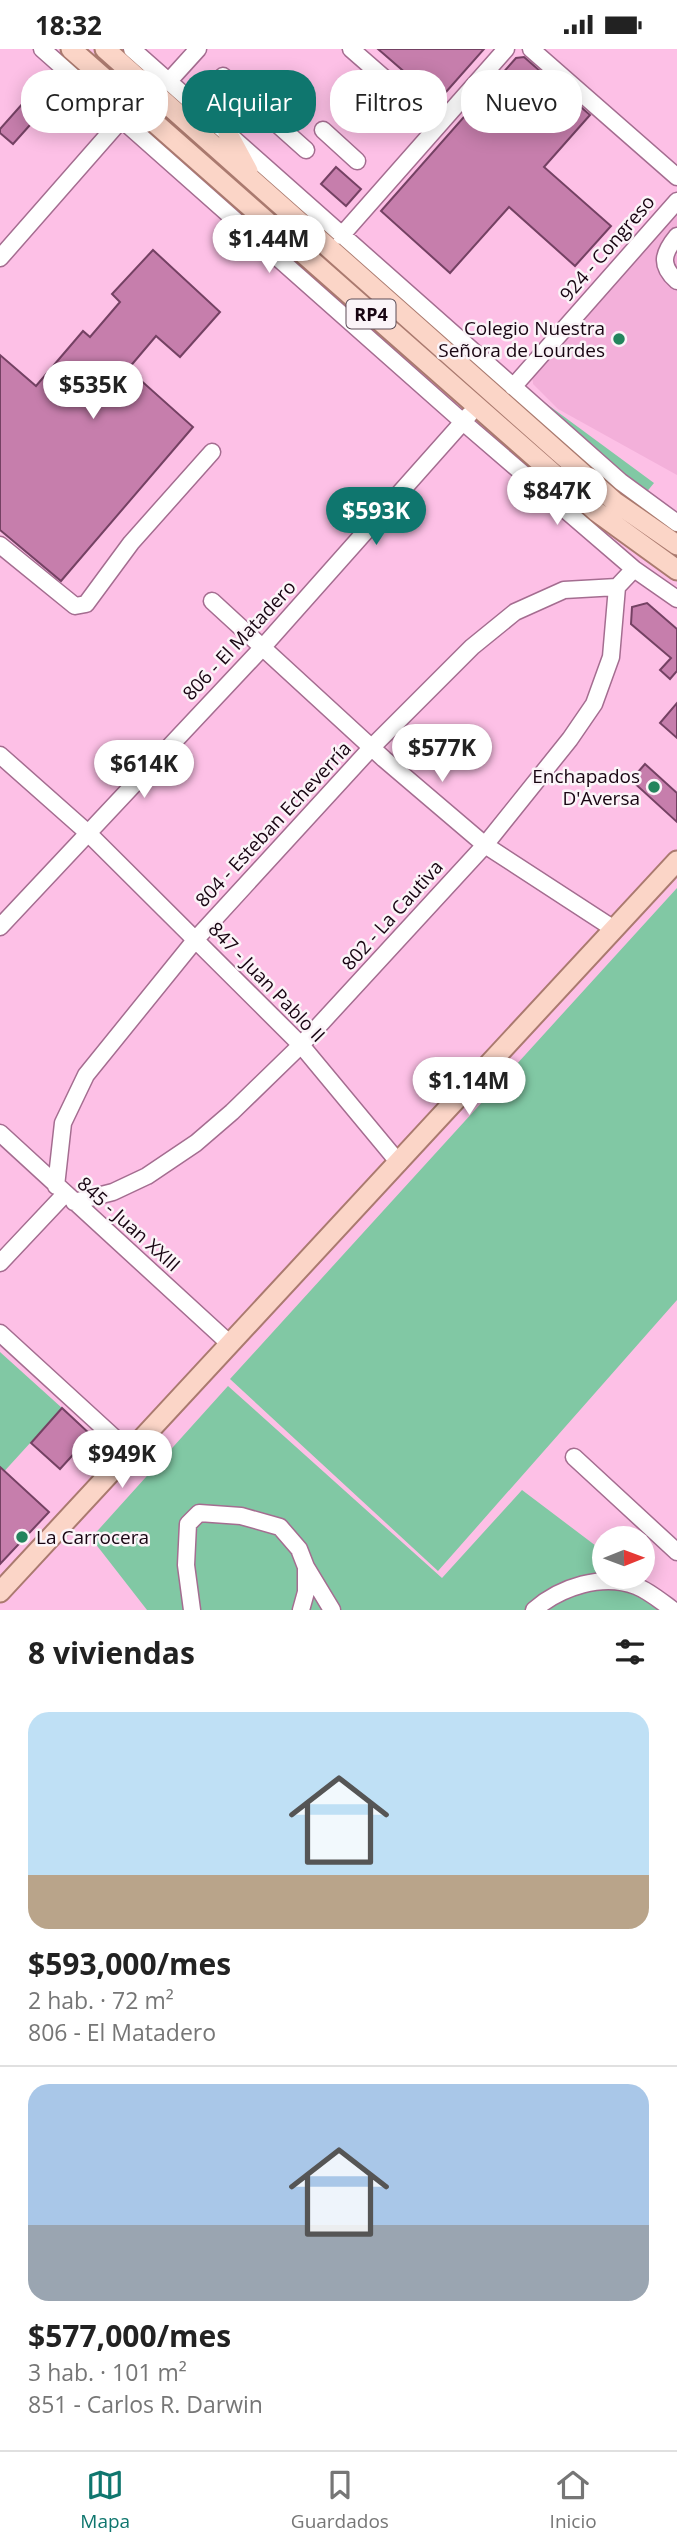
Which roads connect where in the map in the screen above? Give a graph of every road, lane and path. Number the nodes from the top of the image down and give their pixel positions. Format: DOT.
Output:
graph roads {
  1 [pos="42,49"];
  2 [pos="71,49"];
  3 [pos="105,49"];
  4 [pos="132,49"];
  5 [pos="198,49"];
  6 [pos="351,49"];
  7 [pos="506,49"];
  8 [pos="531,49"];
  9 [pos="71,70"];
  10 [pos="90,70"];
  11 [pos="374,70"];
  12 [pos="169,81"];
  13 [pos="447,115"];
  14 [pos="323,130"];
  15 [pos="110,133"];
  16 [pos="152,133"];
  17 [pos="287,133"];
  18 [pos="431,133"];
  19 [pos="228,134"];
  20 [pos="306,150"];
  21 [pos="357,161"];
  22 [pos="677,177"];
  23 [pos="253,181"];
  24 [pos="677,201"];
  25 [pos="341,236"];
  26 [pos="677,236"];
  27 [pos="0,258"];
  28 [pos="677,281"];
  29 [pos="513,387"];
  30 [pos="470,415"];
  31 [pos="212,452"];
  32 [pos="677,523"];
  33 [pos="0,545"];
  34 [pos="677,545"];
  35 [pos="634,569"];
  36 [pos="677,570"];
  37 [pos="617,587"];
  38 [pos="677,599"];
  39 [pos="212,601"];
  40 [pos="262,648"];
  41 [pos="372,747"];
  42 [pos="0,755"];
  43 [pos="88,833"];
  44 [pos="485,845"];
  45 [pos="677,861"];
  46 [pos="0,927"];
  47 [pos="614,929"];
  48 [pos="195,939"];
  49 [pos="300,1045"];
  50 [pos="0,1133"];
  51 [pos="399,1163"];
  52 [pos="65,1194"];
  53 [pos="0,1263"];
  54 [pos="0,1333"];
  55 [pos="230,1344"];
  56 [pos="130,1452"];
  57 [pos="574,1457"];
  58 [pos="677,1552"];
  59 [pos="306,1567"];
  60 [pos="0,1592"];
  61 [pos="192,1610"];
  62 [pos="301,1610"];
  63 [pos="332,1610"];
  64 [pos="534,1610"];
  65 [pos="673,1610"];
  1 -- 9 [label="street"];
  2 -- 10 [label="main road, RP4"];
  3 -- 23 [label="main road, RP4"];
  4 -- 12 [label="street"];
  5 -- 12 [label="street"];
  6 -- 11 [label="street"];
  7 -- 13 [label="street"];
  8 -- 22 [label="street"];
  12 -- 19 [label="street"];
  14 -- 21 [label="street"];
  15 -- 27 [label="street"];
  16 -- 30 [label="main road, RP4"];
  17 -- 20 [label="street"];
  18 -- 25 [label="street"];
  19 -- 23 [label="main road"];
  19 -- 25 [label="street"];
  23 -- 34 [label="main road, RP4"];
  24 -- 29 [label="street, 924 - Congreso"];
  25 -- 29 [label="street"];
  26 -- 28 [label="street"];
  29 -- 32 [label="street"];
  30 -- 35 [label="street"];
  30 -- 36 [label="main road, RP4"];
  30 -- 40 [label="street, 806 - El Matadero"];
  31 -- 33 [label="street"];
  35 -- 37 [label="street"];
  35 -- 38 [label="street"];
  37 -- 41 [label="street, 804 - Esteban Echeverría"];
  37 -- 44 [label="street, 802 - La Cautiva"];
  39 -- 40 [label="street"];
  40 -- 41 [label="street"];
  40 -- 43 [label="street, 806 - El Matadero"];
  41 -- 44 [label="street"];
  41 -- 48 [label="street, 804 - Esteban Echeverría"];
  42 -- 43 [label="street, 847 - Juan Pablo II"];
  43 -- 46 [label="street, 806 - El Matadero"];
  43 -- 48 [label="street, 847 - Juan Pablo II"];
  44 -- 47 [label="street"];
  44 -- 49 [label="street, 802 - La Cautiva"];
  45 -- 47 [label="main road"];
  47 -- 51 [label="main road"];
  48 -- 49 [label="street, 847 - Juan Pablo II"];
  48 -- 52 [label="street, 804 - Esteban Echeverría"];
  49 -- 51 [label="street, 847 - Juan Pablo II"];
  49 -- 52 [label="street, 802 - La Cautiva"];
  50 -- 52 [label="street, 845 - Juan XXIII"];
  51 -- 55 [label="main road"];
  52 -- 53 [label="street"];
  52 -- 55 [label="street, 845 - Juan XXIII"];
  54 -- 56 [label="street"];
  55 -- 56 [label="main road"];
  56 -- 60 [label="main road"];
  57 -- 58 [label="street"];
  59 -- 61 [label="street"];
  59 -- 62 [label="street"];
  59 -- 63 [label="street"];
  64 -- 65 [label="street"];
}
